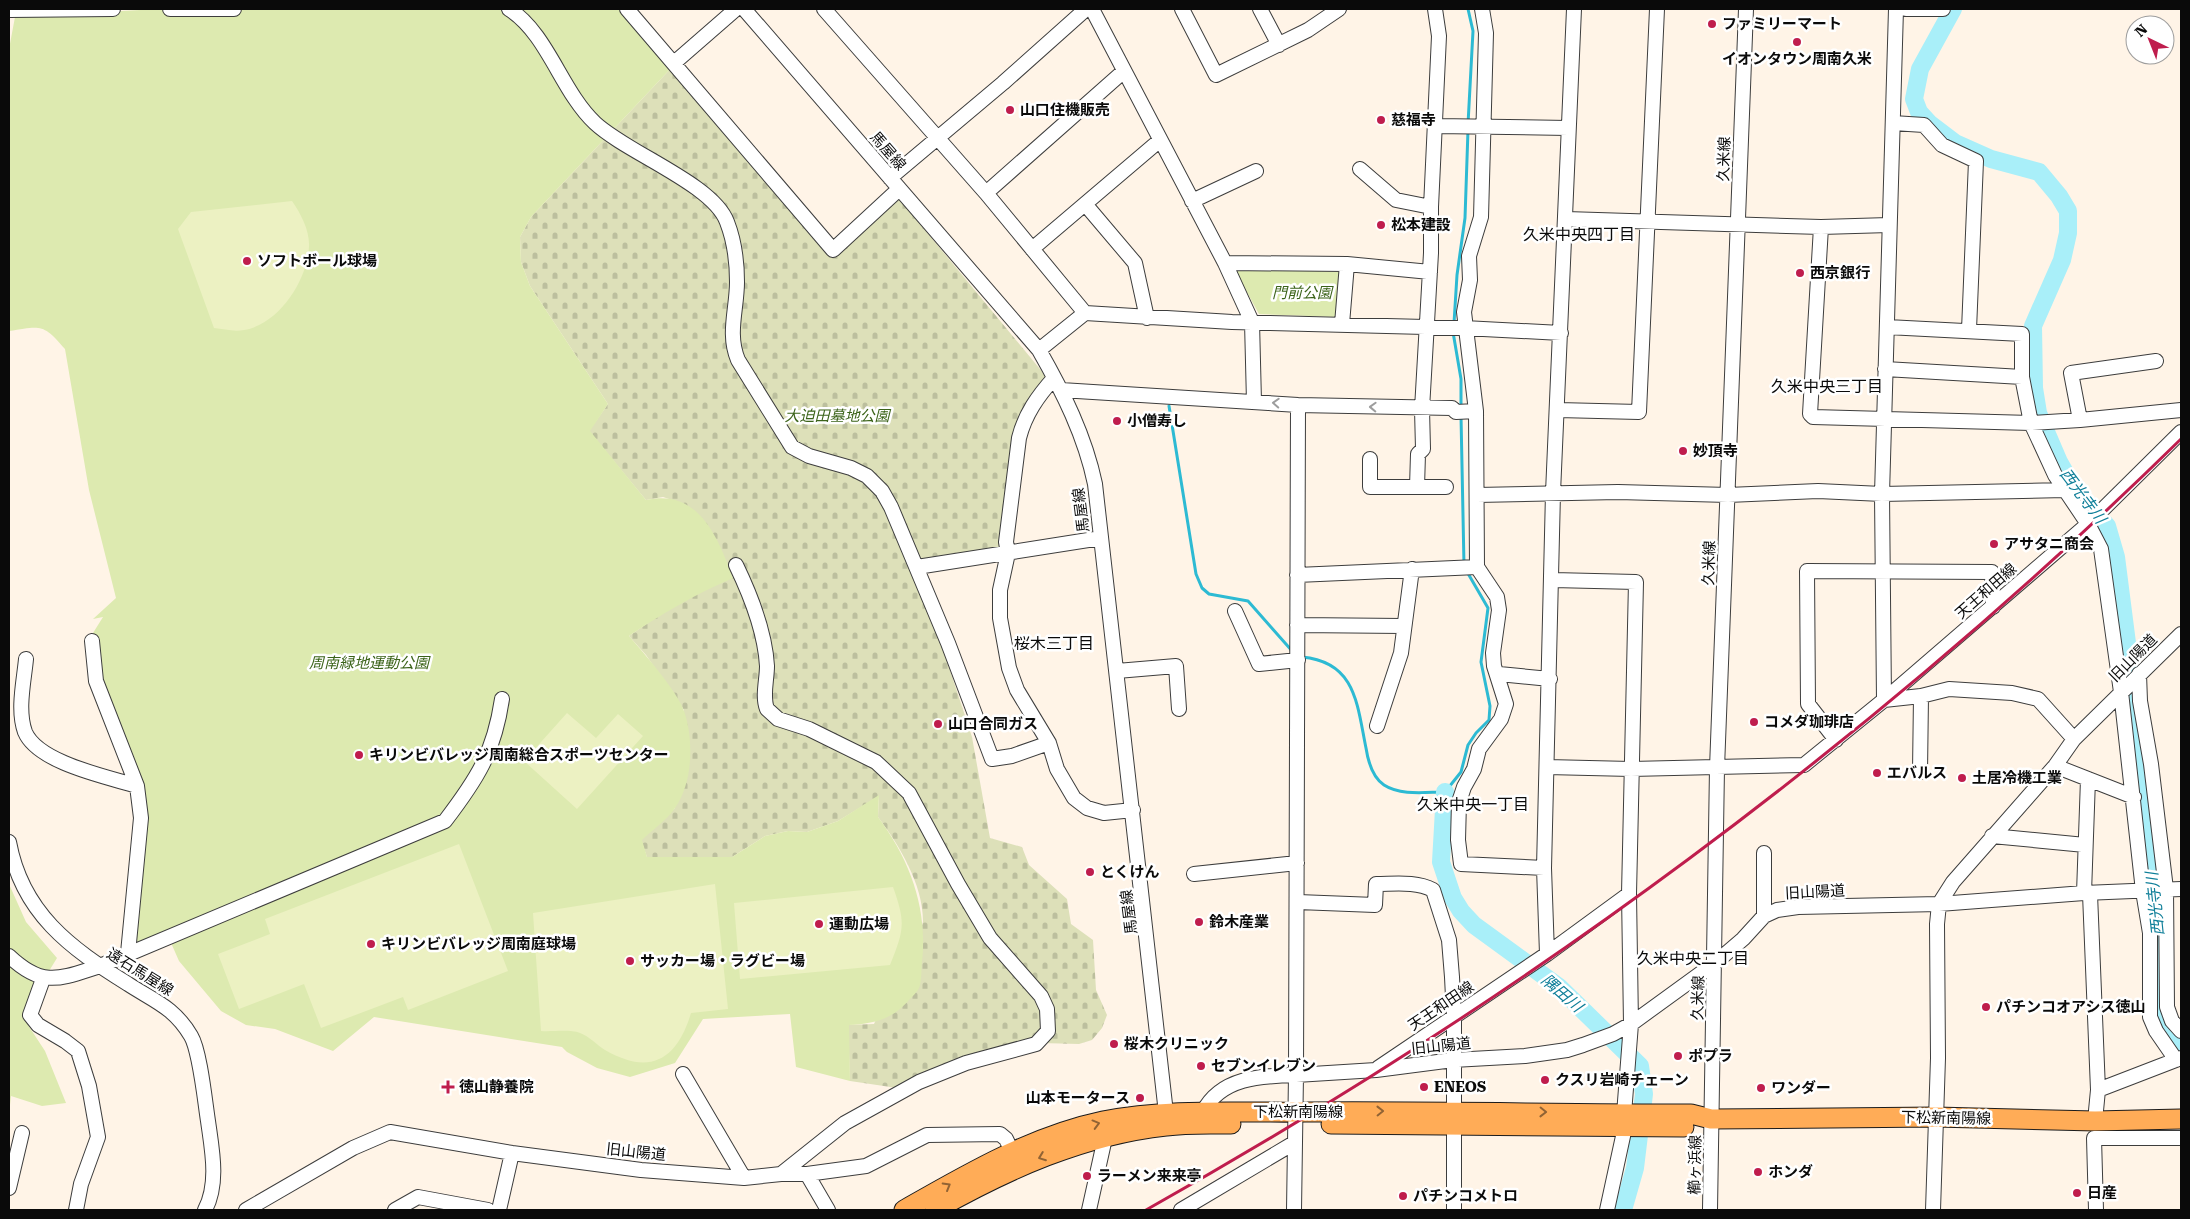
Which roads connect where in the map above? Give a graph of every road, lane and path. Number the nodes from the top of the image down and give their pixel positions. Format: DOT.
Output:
graph roads {
  1 [pos="113,9"];
  2 [pos="170,9"];
  3 [pos="234,9"];
  4 [pos="509,9"];
  5 [pos="627,9"];
  6 [pos="736,9"];
  7 [pos="744,9"];
  8 [pos="824,9"];
  9 [pos="1086,9"];
  10 [pos="1092,9"];
  11 [pos="1182,9"];
  12 [pos="1260,9"];
  13 [pos="1339,9"];
  14 [pos="1436,9"];
  15 [pos="1482,9"];
  16 [pos="1574,9"];
  17 [pos="1656,9"];
  18 [pos="1746,9"];
  19 [pos="1896,9"];
  20 [pos="1906,9"];
  21 [pos="1943,9"];
  22 [pos="9,10"];
  23 [pos="1279,45"];
  24 [pos="674,63"];
  25 [pos="1124,71"];
  26 [pos="1893,124"];
  27 [pos="1436,126"];
  28 [pos="1483,126"];
  29 [pos="1568,128"];
  30 [pos="936,138"];
  31 [pos="1159,141"];
  32 [pos="1360,169"];
  33 [pos="1256,171"];
  34 [pos="894,183"];
  35 [pos="986,193"];
  36 [pos="1192,201"];
  37 [pos="1085,204"];
  38 [pos="1431,207"];
  39 [pos="1566,219"];
  40 [pos="1649,222"];
  41 [pos="1738,224"];
  42 [pos="1889,225"];
  43 [pos="1821,227"];
  44 [pos="1032,250"];
  45 [pos="1225,263"];
  46 [pos="1347,264"];
  47 [pos="1430,272"];
  48 [pos="1085,313"];
  49 [pos="1147,318"];
  50 [pos="1252,322"];
  51 [pos="1342,324"];
  52 [pos="1887,327"];
  53 [pos="1427,328"];
  54 [pos="1464,328"];
  55 [pos="1969,330"];
  56 [pos="1561,333"];
  57 [pos="1039,350"];
  58 [pos="2156,361"];
  59 [pos="1885,370"];
  60 [pos="2022,377"];
  61 [pos="1058,384"];
  62 [pos="1254,402"];
  63 [pos="1298,405"];
  64 [pos="1422,409"];
  65 [pos="1558,410"];
  66 [pos="2181,410"];
  67 [pos="1476,411"];
  68 [pos="1885,417"];
  69 [pos="2080,420"];
  70 [pos="2031,423"];
  71 [pos="2181,432"];
  72 [pos="1370,459"];
  73 [pos="1417,486"];
  74 [pos="1446,487"];
  75 [pos="2065,490"];
  76 [pos="1554,493"];
  77 [pos="1882,494"];
  78 [pos="1477,495"];
  79 [pos="1728,495"];
  80 [pos="2088,524"];
  81 [pos="1101,538"];
  82 [pos="1008,553"];
  83 [pos="736,565"];
  84 [pos="1477,567"];
  85 [pos="917,568"];
  86 [pos="1412,569"];
  87 [pos="1883,572"];
  88 [pos="1297,575"];
  89 [pos="1553,580"];
  90 [pos="1993,607"];
  91 [pos="1235,611"];
  92 [pos="1297,625"];
  93 [pos="1402,626"];
  94 [pos="2181,634"];
  95 [pos="92,641"];
  96 [pos="26,659"];
  97 [pos="1298,660"];
  98 [pos="1116,671"];
  99 [pos="1498,674"];
  100 [pos="2139,674"];
  101 [pos="1550,678"];
  102 [pos="2121,692"];
  103 [pos="1921,696"];
  104 [pos="502,699"];
  105 [pos="1884,700"];
  106 [pos="1179,709"];
  107 [pos="1377,726"];
  108 [pos="2074,738"];
  109 [pos="1836,740"];
  110 [pos="1049,743"];
  111 [pos="2055,766"];
  112 [pos="1547,767"];
  113 [pos="1717,768"];
  114 [pos="1631,769"];
  115 [pos="1920,772"];
  116 [pos="2088,779"];
  117 [pos="137,786"];
  118 [pos="2134,797"];
  119 [pos="1133,810"];
  120 [pos="1992,836"];
  121 [pos="9,842"];
  122 [pos="2085,846"];
  123 [pos="1764,852"];
  124 [pos="1297,863"];
  125 [pos="1544,868"];
  126 [pos="1194,874"];
  127 [pos="2166,889"];
  128 [pos="2181,889"];
  129 [pos="2143,891"];
  130 [pos="2087,893"];
  131 [pos="1629,894"];
  132 [pos="1298,902"];
  133 [pos="1939,904"];
  134 [pos="1764,916"];
  135 [pos="128,953"];
  136 [pos="1547,954"];
  137 [pos="9,956"];
  138 [pos="1715,963"];
  139 [pos="100,966"];
  140 [pos="43,978"];
  141 [pos="1454,1017"];
  142 [pos="1630,1024"];
  143 [pos="2181,1031"];
  144 [pos="2179,1059"];
  145 [pos="1453,1060"];
  146 [pos="1376,1070"];
  147 [pos="683,1074"];
  148 [pos="1296,1075"];
  149 [pos="2098,1090"];
  150 [pos="1203,1112"];
  151 [pos="1936,1117"];
  152 [pos="1295,1118"];
  153 [pos="1454,1118"];
  154 [pos="1167,1119"];
  155 [pos="1711,1119"];
  156 [pos="2181,1119"];
  157 [pos="1633,1120"];
  158 [pos="2095,1121"];
  159 [pos="22,1133"];
  160 [pos="1105,1138"];
  161 [pos="2181,1138"];
  162 [pos="1294,1143"];
  163 [pos="512,1153"];
  164 [pos="1016,1159"];
  165 [pos="781,1174"];
  166 [pos="807,1174"];
  167 [pos="744,1178"];
  168 [pos="9,1188"];
  169 [pos="76,1210"];
  170 [pos="205,1210"];
  171 [pos="246,1210"];
  172 [pos="396,1210"];
  173 [pos="488,1210"];
  174 [pos="499,1210"];
  175 [pos="828,1210"];
  176 [pos="904,1210"];
  177 [pos="936,1210"];
  178 [pos="1089,1210"];
  179 [pos="1181,1210"];
  180 [pos="1294,1210"];
  181 [pos="1454,1210"];
  182 [pos="1608,1210"];
  183 [pos="1710,1210"];
  184 [pos="1933,1210"];
  185 [pos="2096,1210"];
  1 -- 22 [label="street"];
  2 -- 3 [label="street"];
  4 -- 85 [label="street"];
  5 -- 24 [label="street"];
  6 -- 24 [label="street"];
  7 -- 34 [label="street, 馬屋線"];
  8 -- 30 [label="street"];
  9 -- 30 [label="street"];
  10 -- 25 [label="street"];
  11 -- 23 [label="street"];
  12 -- 23 [label="street"];
  13 -- 23 [label="street"];
  14 -- 27 [label="street"];
  15 -- 28 [label="street"];
  16 -- 29 [label="street"];
  17 -- 40 [label="street"];
  18 -- 41 [label="street, 久米線"];
  19 -- 26 [label="street"];
  20 -- 21 [label="street"];
  24 -- 34 [label="street"];
  25 -- 31 [label="street"];
  25 -- 35 [label="street"];
  26 -- 42 [label="street"];
  26 -- 55 [label="street"];
  27 -- 28 [label="street"];
  27 -- 38 [label="street"];
  28 -- 29 [label="street"];
  28 -- 54 [label="street"];
  29 -- 39 [label="street"];
  30 -- 34 [label="street"];
  30 -- 35 [label="street"];
  31 -- 36 [label="street"];
  31 -- 37 [label="street"];
  32 -- 38 [label="street"];
  33 -- 36 [label="street"];
  34 -- 57 [label="street, 馬屋線"];
  35 -- 44 [label="street"];
  36 -- 45 [label="street"];
  37 -- 44 [label="street"];
  37 -- 49 [label="street"];
  38 -- 47 [label="street"];
  39 -- 40 [label="street"];
  39 -- 56 [label="street"];
  40 -- 41 [label="street"];
  40 -- 65 [label="street"];
  41 -- 43 [label="street"];
  41 -- 79 [label="street, 久米線"];
  42 -- 43 [label="street"];
  42 -- 52 [label="street"];
  43 -- 68 [label="street"];
  44 -- 48 [label="street"];
  45 -- 46 [label="street"];
  45 -- 50 [label="street"];
  46 -- 47 [label="street"];
  46 -- 51 [label="street"];
  47 -- 53 [label="street"];
  48 -- 49 [label="street"];
  48 -- 57 [label="street"];
  49 -- 50 [label="street"];
  50 -- 51 [label="street"];
  50 -- 62 [label="street"];
  51 -- 53 [label="street"];
  52 -- 55 [label="street"];
  52 -- 59 [label="street"];
  53 -- 54 [label="street"];
  53 -- 64 [label="street"];
  54 -- 56 [label="street"];
  54 -- 67 [label="street"];
  55 -- 60 [label="street"];
  56 -- 65 [label="street"];
  57 -- 61 [label="street, 馬屋線"];
  58 -- 69 [label="street"];
  59 -- 60 [label="street"];
  59 -- 68 [label="street"];
  60 -- 70 [label="street"];
  61 -- 62 [label="street"];
  61 -- 81 [label="street, 馬屋線"];
  61 -- 82 [label="street"];
  63 -- 62 [label="street, one-way"];
  64 -- 63 [label="street, one-way"];
  63 -- 88 [label="street"];
  64 -- 67 [label="street"];
  64 -- 73 [label="street"];
  65 -- 76 [label="street"];
  66 -- 69 [label="street"];
  67 -- 78 [label="street"];
  68 -- 70 [label="street"];
  68 -- 77 [label="street"];
  69 -- 70 [label="street"];
  70 -- 75 [label="street"];
  71 -- 80 [label="street, 天王和田線"];
  72 -- 73 [label="street"];
  73 -- 74 [label="street"];
  75 -- 77 [label="street"];
  75 -- 80 [label="street"];
  76 -- 78 [label="street"];
  76 -- 79 [label="street"];
  76 -- 89 [label="street"];
  77 -- 79 [label="street"];
  77 -- 87 [label="street"];
  78 -- 84 [label="street"];
  79 -- 113 [label="street, 久米線"];
  80 -- 90 [label="street, 天王和田線"];
  80 -- 102 [label="street"];
  81 -- 82 [label="street"];
  81 -- 98 [label="street, 馬屋線"];
  82 -- 85 [label="street"];
  82 -- 110 [label="street"];
  83 -- 165 [label="street"];
  84 -- 86 [label="street"];
  84 -- 99 [label="street"];
  85 -- 110 [label="street"];
  86 -- 88 [label="street"];
  86 -- 93 [label="street"];
  87 -- 90 [label="street"];
  87 -- 105 [label="street"];
  87 -- 109 [label="street"];
  88 -- 92 [label="street"];
  89 -- 101 [label="street"];
  89 -- 114 [label="street"];
  90 -- 105 [label="street, 天王和田線"];
  91 -- 97 [label="street"];
  92 -- 93 [label="street"];
  92 -- 97 [label="street"];
  93 -- 107 [label="street"];
  94 -- 100 [label="street, 旧山陽道"];
  95 -- 117 [label="street"];
  96 -- 117 [label="street"];
  97 -- 124 [label="street"];
  98 -- 106 [label="street"];
  98 -- 119 [label="street, 馬屋線"];
  99 -- 101 [label="street"];
  99 -- 125 [label="street"];
  100 -- 102 [label="street, 旧山陽道"];
  100 -- 127 [label="street"];
  101 -- 112 [label="street"];
  102 -- 108 [label="street, 旧山陽道"];
  102 -- 118 [label="street"];
  103 -- 105 [label="street"];
  103 -- 108 [label="street"];
  103 -- 115 [label="street"];
  104 -- 135 [label="street"];
  105 -- 109 [label="street, 天王和田線"];
  108 -- 111 [label="street, 旧山陽道"];
  109 -- 113 [label="street, 天王和田線"];
  110 -- 119 [label="street"];
  111 -- 116 [label="street"];
  111 -- 120 [label="street, 旧山陽道"];
  112 -- 114 [label="street"];
  112 -- 125 [label="street"];
  113 -- 114 [label="street"];
  113 -- 138 [label="street, 久米線"];
  114 -- 131 [label="street"];
  116 -- 118 [label="street"];
  116 -- 122 [label="street"];
  117 -- 135 [label="street"];
  118 -- 129 [label="street"];
  119 -- 154 [label="street, 馬屋線"];
  120 -- 122 [label="street"];
  120 -- 133 [label="street, 旧山陽道"];
  121 -- 139 [label="street, 遠石馬屋線"];
  122 -- 130 [label="street"];
  123 -- 134 [label="street"];
  124 -- 126 [label="street"];
  124 -- 132 [label="street"];
  125 -- 136 [label="street"];
  127 -- 128 [label="street"];
  127 -- 129 [label="street"];
  127 -- 143 [label="street"];
  129 -- 130 [label="street"];
  129 -- 144 [label="street"];
  130 -- 133 [label="street"];
  130 -- 149 [label="street"];
  131 -- 136 [label="street, 天王和田線"];
  131 -- 142 [label="street"];
  132 -- 141 [label="street"];
  132 -- 148 [label="street"];
  133 -- 134 [label="street, 旧山陽道"];
  133 -- 151 [label="street"];
  134 -- 138 [label="street, 旧山陽道"];
  135 -- 139 [label="street"];
  136 -- 141 [label="street, 天王和田線"];
  137 -- 140 [label="street"];
  138 -- 142 [label="street, 旧山陽道"];
  138 -- 155 [label="street, 久米線"];
  139 -- 140 [label="street"];
  139 -- 170 [label="street, 遠石馬屋線"];
  140 -- 169 [label="street"];
  141 -- 145 [label="street"];
  141 -- 146 [label="street, 天王和田線"];
  142 -- 145 [label="street, 旧山陽道"];
  142 -- 157 [label="street"];
  144 -- 149 [label="street"];
  145 -- 146 [label="street, 旧山陽道"];
  145 -- 153 [label="street"];
  146 -- 148 [label="street"];
  147 -- 167 [label="street"];
  148 -- 150 [label="street"];
  148 -- 152 [label="street"];
  149 -- 158 [label="street"];
  150 -- 152 [label="main road, 下松新南陽線"];
  150 -- 154 [label="main road, 下松新南陽線"];
  151 -- 155 [label="main road, 下松新南陽線"];
  151 -- 158 [label="main road, 下松新南陽線"];
  151 -- 184 [label="street"];
  152 -- 153 [label="main road, 下松新南陽線"];
  152 -- 154 [label="main road, 下松新南陽線"];
  152 -- 162 [label="street"];
  153 -- 157 [label="main road, 下松新南陽線"];
  153 -- 181 [label="street"];
  154 -- 160 [label="main road, 下松新南陽線"];
  164 -- 154 [label="main road, 下松新南陽線, one-way"];
  155 -- 157 [label="main road, 下松新南陽線"];
  155 -- 183 [label="street, 櫛ヶ浜線"];
  156 -- 158 [label="main road, 下松新南陽線"];
  157 -- 182 [label="street"];
  159 -- 168 [label="street"];
  160 -- 164 [label="main road, 下松新南陽線, one-way"];
  160 -- 178 [label="street"];
  161 -- 185 [label="street"];
  162 -- 179 [label="street"];
  162 -- 180 [label="street"];
  163 -- 167 [label="street, 旧山陽道"];
  163 -- 171 [label="street, 旧山陽道"];
  163 -- 174 [label="street"];
  164 -- 166 [label="street, 旧山陽道"];
  176 -- 164 [label="main road, 下松新南陽線, one-way"];
  164 -- 177 [label="main road, 下松新南陽線"];
  165 -- 166 [label="street, 旧山陽道"];
  165 -- 167 [label="street, 旧山陽道"];
  166 -- 175 [label="street"];
  172 -- 173 [label="street"];
}
